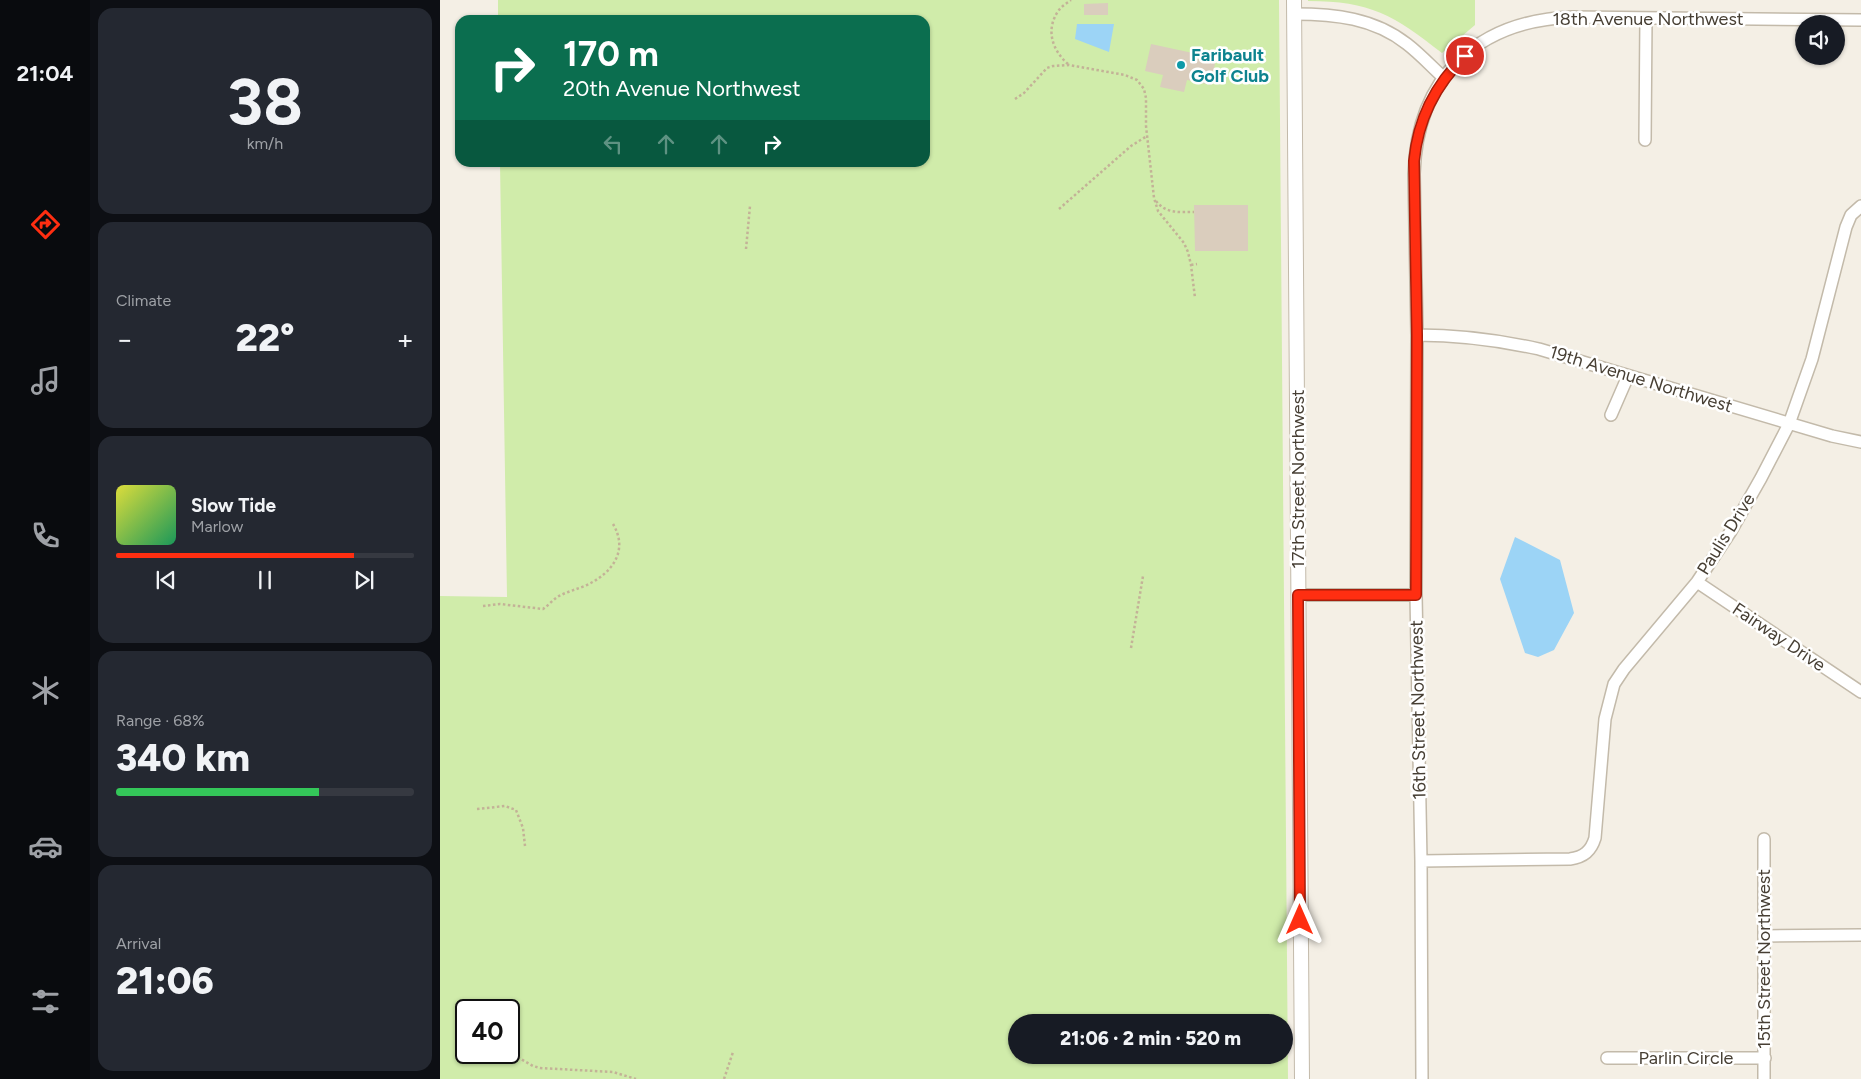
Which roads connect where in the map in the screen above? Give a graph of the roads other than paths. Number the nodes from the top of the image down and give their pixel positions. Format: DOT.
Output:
graph roads {
  1 [pos="1294,0"];
  2 [pos="1294,14"];
  3 [pos="1646,18"];
  4 [pos="1861,20"];
  5 [pos="1444,78"];
  6 [pos="1645,140"];
  7 [pos="1861,206"];
  8 [pos="1417,335"];
  9 [pos="1628,376"];
  10 [pos="1611,415"];
  11 [pos="1789,424"];
  12 [pos="1861,442"];
  13 [pos="1696,582"];
  14 [pos="1298,595"];
  15 [pos="1416,595"];
  16 [pos="1861,692"];
  17 [pos="1764,839"];
  18 [pos="1421,861"];
  19 [pos="1861,935"];
  20 [pos="1764,936"];
  21 [pos="1607,1058"];
  22 [pos="1764,1058"];
  23 [pos="1302,1079"];
  24 [pos="1422,1079"];
  25 [pos="1764,1079"];
  1 -- 2 [label="street, 17th Street Northwest"];
  2 -- 5 [label="street"];
  2 -- 14 [label="street, 17th Street Northwest"];
  3 -- 4 [label="street, 18th Avenue Northwest"];
  3 -- 5 [label="street, 18th Avenue Northwest"];
  3 -- 6 [label="street"];
  5 -- 8 [label="street, 16th Street Northwest"];
  7 -- 11 [label="street, Paulis Drive"];
  8 -- 9 [label="street, 19th Avenue Northwest"];
  8 -- 15 [label="street, 16th Street Northwest"];
  9 -- 10 [label="street"];
  9 -- 11 [label="street, 19th Avenue Northwest"];
  11 -- 12 [label="street, 19th Avenue Northwest"];
  11 -- 13 [label="street, Paulis Drive"];
  13 -- 16 [label="street, Fairway Drive"];
  13 -- 18 [label="street, Paulis Drive"];
  14 -- 15 [label="street"];
  14 -- 23 [label="street, 17th Street Northwest"];
  15 -- 18 [label="street, 16th Street Northwest"];
  17 -- 20 [label="street, 15th Street Northwest"];
  18 -- 24 [label="street, 16th Street Northwest"];
  19 -- 20 [label="street"];
  20 -- 22 [label="street, 15th Street Northwest"];
  21 -- 22 [label="street, Parlin Circle"];
  22 -- 25 [label="street, 15th Street Northwest"];
}
